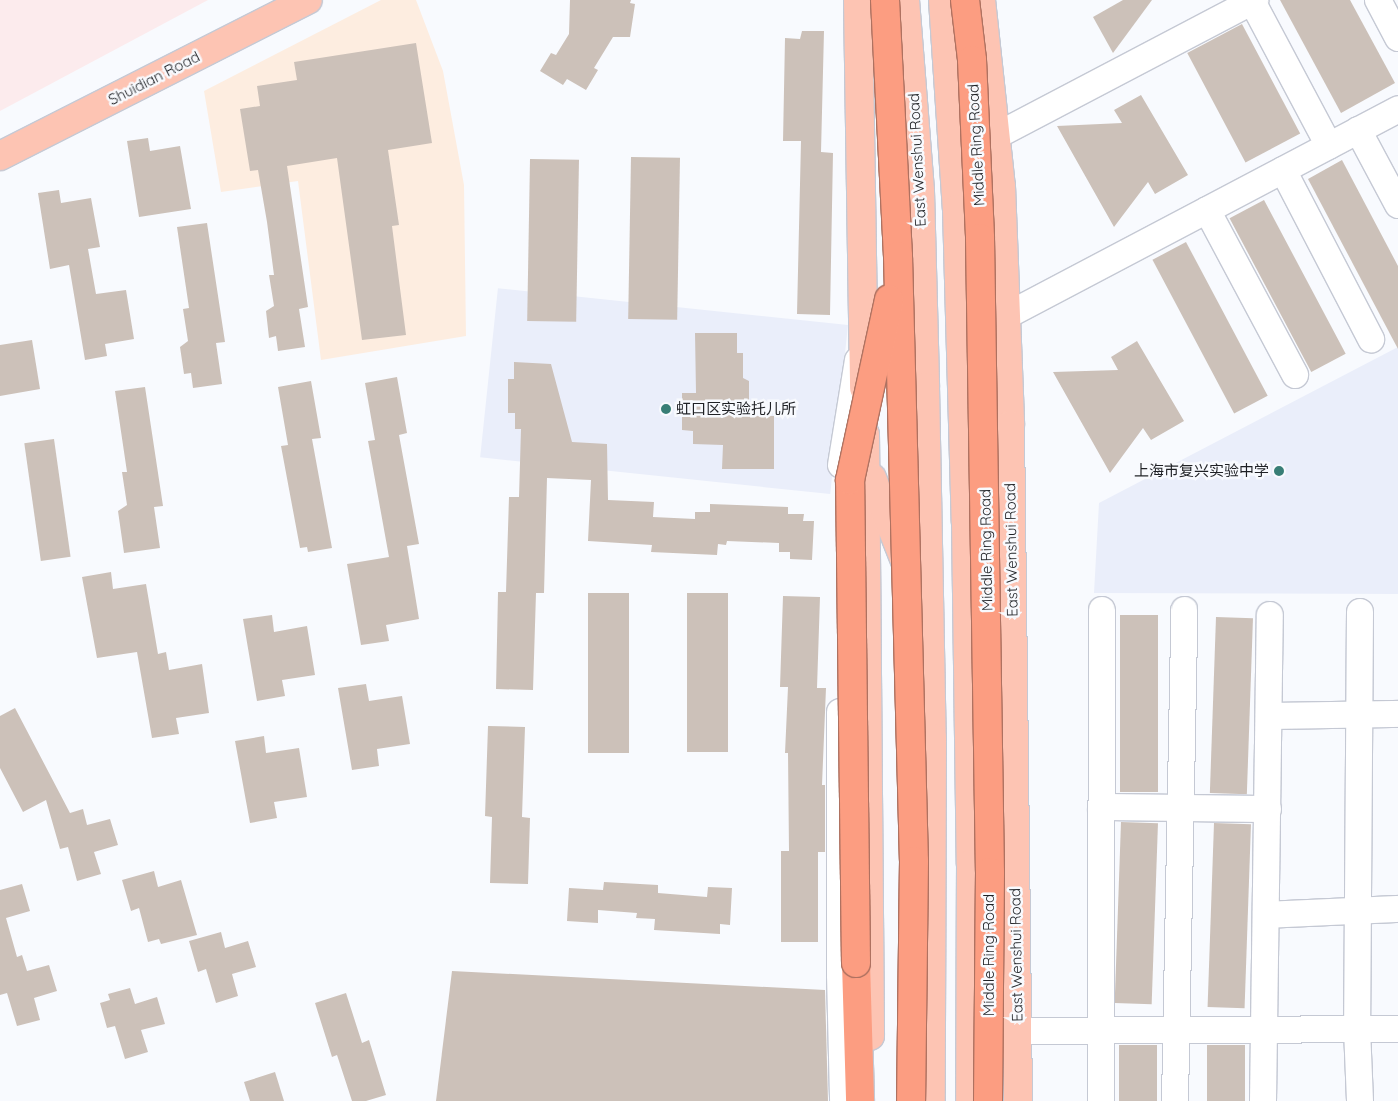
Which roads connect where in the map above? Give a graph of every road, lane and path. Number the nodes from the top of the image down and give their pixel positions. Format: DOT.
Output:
graph roads {
  1 [pos="308,0"];
  2 [pos="858,0"];
  3 [pos="884,0"];
  4 [pos="906,0"];
  5 [pos="943,0"];
  6 [pos="965,0"];
  7 [pos="981,0"];
  8 [pos="1378,0"];
  9 [pos="1254,1"];
  10 [pos="908,28"];
  11 [pos="1398,38"];
  12 [pos="1398,109"];
  13 [pos="1358,130"];
  14 [pos="858,133"];
  15 [pos="996,136"];
  16 [pos="1329,146"];
  17 [pos="0,156"];
  18 [pos="1283,170"];
  19 [pos="1398,205"];
  20 [pos="1206,210"];
  21 [pos="898,256"];
  22 [pos="1006,316"];
  23 [pos="863,328"];
  24 [pos="1371,339"];
  25 [pos="1295,376"];
  26 [pos="1010,453"];
  27 [pos="866,463"];
  28 [pos="1102,610"];
  29 [pos="1184,610"];
  30 [pos="1360,612"];
  31 [pos="1270,615"];
  32 [pos="929,622"];
  33 [pos="968,624"];
  34 [pos="1359,713"];
  35 [pos="1398,714"];
  36 [pos="1269,716"];
  37 [pos="1101,807"];
  38 [pos="1179,808"];
  39 [pos="1268,809"];
  40 [pos="1398,909"];
  41 [pos="1358,910"];
  42 [pos="1266,915"];
  43 [pos="1357,1029"];
  44 [pos="1398,1029"];
  45 [pos="1265,1030"];
  46 [pos="1017,1031"];
  47 [pos="1174,1031"];
  48 [pos="1100,1032"];
  49 [pos="844,1101"];
  50 [pos="860,1101"];
  51 [pos="870,1101"];
  52 [pos="911,1101"];
  53 [pos="931,1101"];
  54 [pos="974,1101"];
  55 [pos="1018,1101"];
  56 [pos="1101,1101"];
  57 [pos="1175,1101"];
  58 [pos="1264,1101"];
  59 [pos="1360,1101"];
  1 -- 17 [label="main road, Shuidian Road"];
  2 -- 14 [label="main road"];
  3 -- 21 [label="highway, bridge"];
  4 -- 10 [label="main road, East Wenshui Road"];
  5 -- 33 [label="main road"];
  6 -- 54 [label="highway, Middle Ring Road, bridge"];
  7 -- 15 [label="main road, East Wenshui Road"];
  8 -- 11 [label="street"];
  9 -- 15 [label="street"];
  9 -- 16 [label="street"];
  10 -- 14 [label="main road"];
  10 -- 32 [label="main road, East Wenshui Road"];
  12 -- 13 [label="street"];
  13 -- 16 [label="street"];
  13 -- 19 [label="street"];
  14 -- 23 [label="main road"];
  15 -- 22 [label="main road, East Wenshui Road"];
  16 -- 18 [label="street"];
  18 -- 20 [label="street"];
  18 -- 24 [label="street"];
  20 -- 22 [label="street"];
  20 -- 25 [label="street"];
  21 -- 50 [label="highway, bridge"];
  21 -- 52 [label="highway, bridge"];
  22 -- 26 [label="main road, East Wenshui Road"];
  23 -- 27 [label="main road"];
  23 -- 49 [label="street"];
  26 -- 33 [label="main road"];
  26 -- 46 [label="main road, East Wenshui Road"];
  27 -- 32 [label="main road"];
  27 -- 51 [label="main road"];
  28 -- 37 [label="street"];
  29 -- 38 [label="street"];
  30 -- 34 [label="street"];
  31 -- 36 [label="street"];
  32 -- 53 [label="main road, East Wenshui Road"];
  33 -- 54 [label="main road"];
  34 -- 35 [label="street"];
  34 -- 36 [label="street"];
  34 -- 41 [label="street"];
  36 -- 39 [label="street"];
  37 -- 38 [label="street"];
  37 -- 48 [label="street"];
  38 -- 39 [label="street"];
  38 -- 47 [label="street"];
  39 -- 42 [label="street"];
  40 -- 41 [label="street"];
  41 -- 42 [label="street"];
  41 -- 43 [label="street"];
  42 -- 45 [label="street"];
  43 -- 44 [label="street"];
  43 -- 45 [label="street"];
  43 -- 59 [label="street"];
  45 -- 47 [label="street"];
  45 -- 58 [label="street"];
  46 -- 48 [label="street"];
  46 -- 55 [label="main road, East Wenshui Road"];
  47 -- 48 [label="street"];
  47 -- 57 [label="street"];
  48 -- 56 [label="street"];
}
